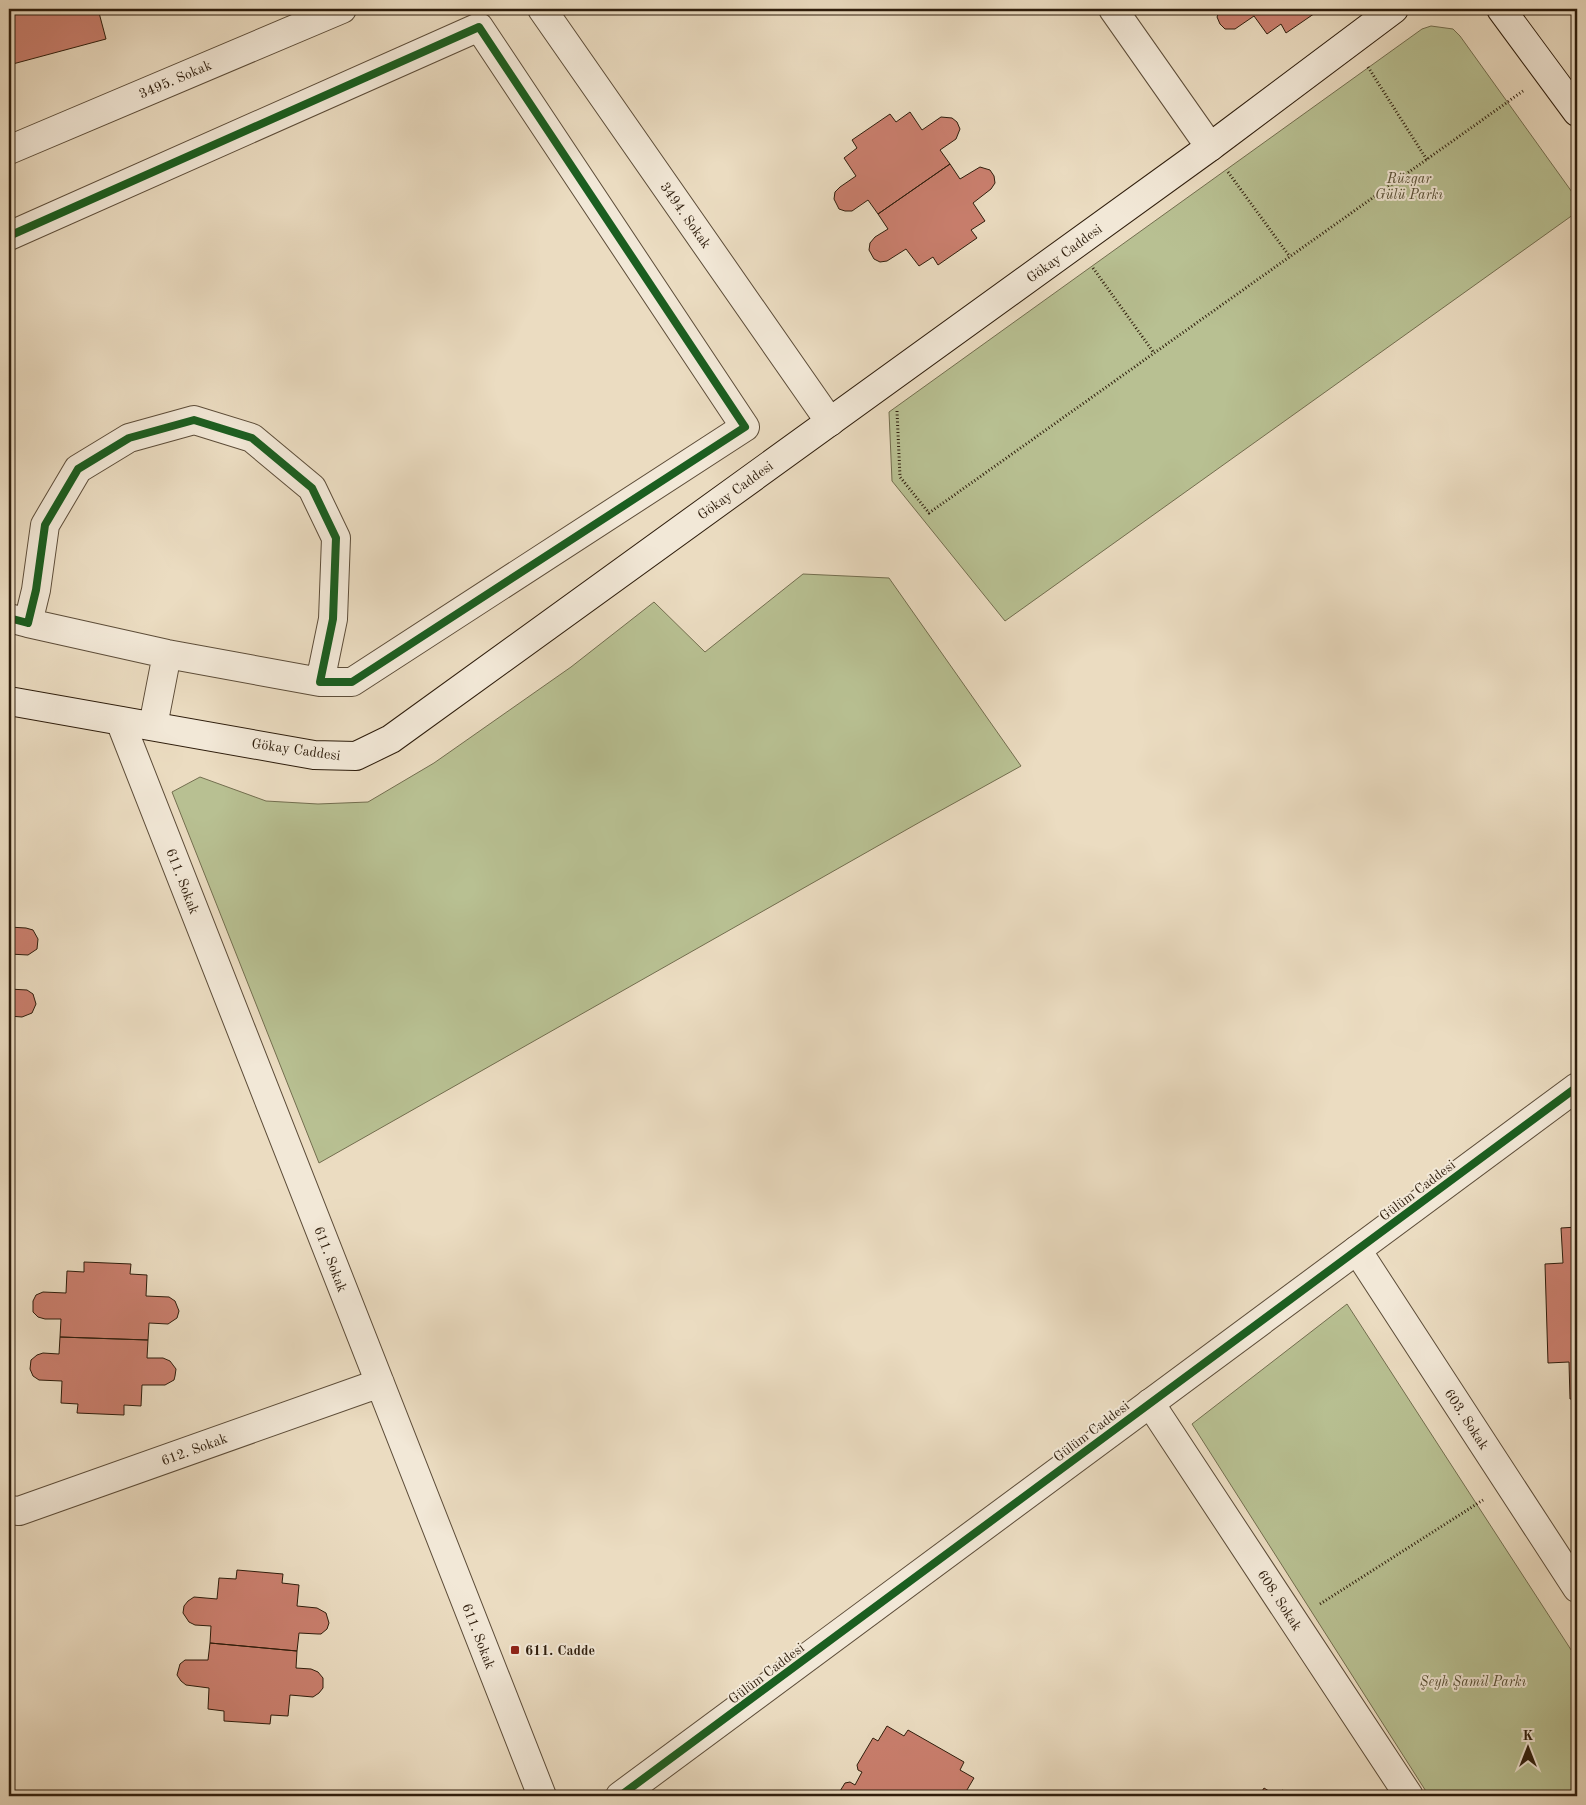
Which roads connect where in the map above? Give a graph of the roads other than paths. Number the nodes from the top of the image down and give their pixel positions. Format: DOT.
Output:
graph roads {
  1 [pos="342,9"];
  2 [pos="542,9"];
  3 [pos="1113,9"];
  4 [pos="1394,9"];
  5 [pos="1501,9"];
  6 [pos="1577,112"];
  7 [pos="1210,147"];
  8 [pos="9,150"];
  9 [pos="9,236"];
  10 [pos="830,422"];
  11 [pos="18,620"];
  12 [pos="167,654"];
  13 [pos="320,682"];
  14 [pos="9,701"];
  15 [pos="120,721"];
  16 [pos="153,726"];
  17 [pos="1577,1087"];
  18 [pos="1357,1250"];
  19 [pos="380,1383"];
  20 [pos="1150,1403"];
  21 [pos="9,1510"];
  22 [pos="1577,1588"];
  23 [pos="542,1796"];
  24 [pos="620,1796"];
  25 [pos="1409,1796"];
  1 -- 8 [label="street, 3495. Sokak"];
  2 -- 10 [label="street, 3494. Sokak"];
  3 -- 7 [label="street"];
  4 -- 7 [label="street, Gökay Caddesi"];
  5 -- 6 [label="street"];
  7 -- 10 [label="street, Gökay Caddesi"];
  9 -- 13 [label="street"];
  10 -- 16 [label="street, Gökay Caddesi"];
  11 -- 12 [label="street"];
  11 -- 13 [label="street"];
  12 -- 13 [label="street"];
  12 -- 16 [label="street"];
  14 -- 15 [label="street, Gökay Caddesi"];
  15 -- 16 [label="street, Gökay Caddesi"];
  15 -- 19 [label="street, 611. Sokak"];
  17 -- 18 [label="street, Gülüm Caddesi"];
  18 -- 20 [label="street, Gülüm Caddesi"];
  18 -- 22 [label="street, 603. Sokak"];
  19 -- 21 [label="street, 612. Sokak"];
  19 -- 23 [label="street, 611. Sokak"];
  20 -- 24 [label="street, Gülüm Caddesi"];
  20 -- 25 [label="street, 608. Sokak"];
}
